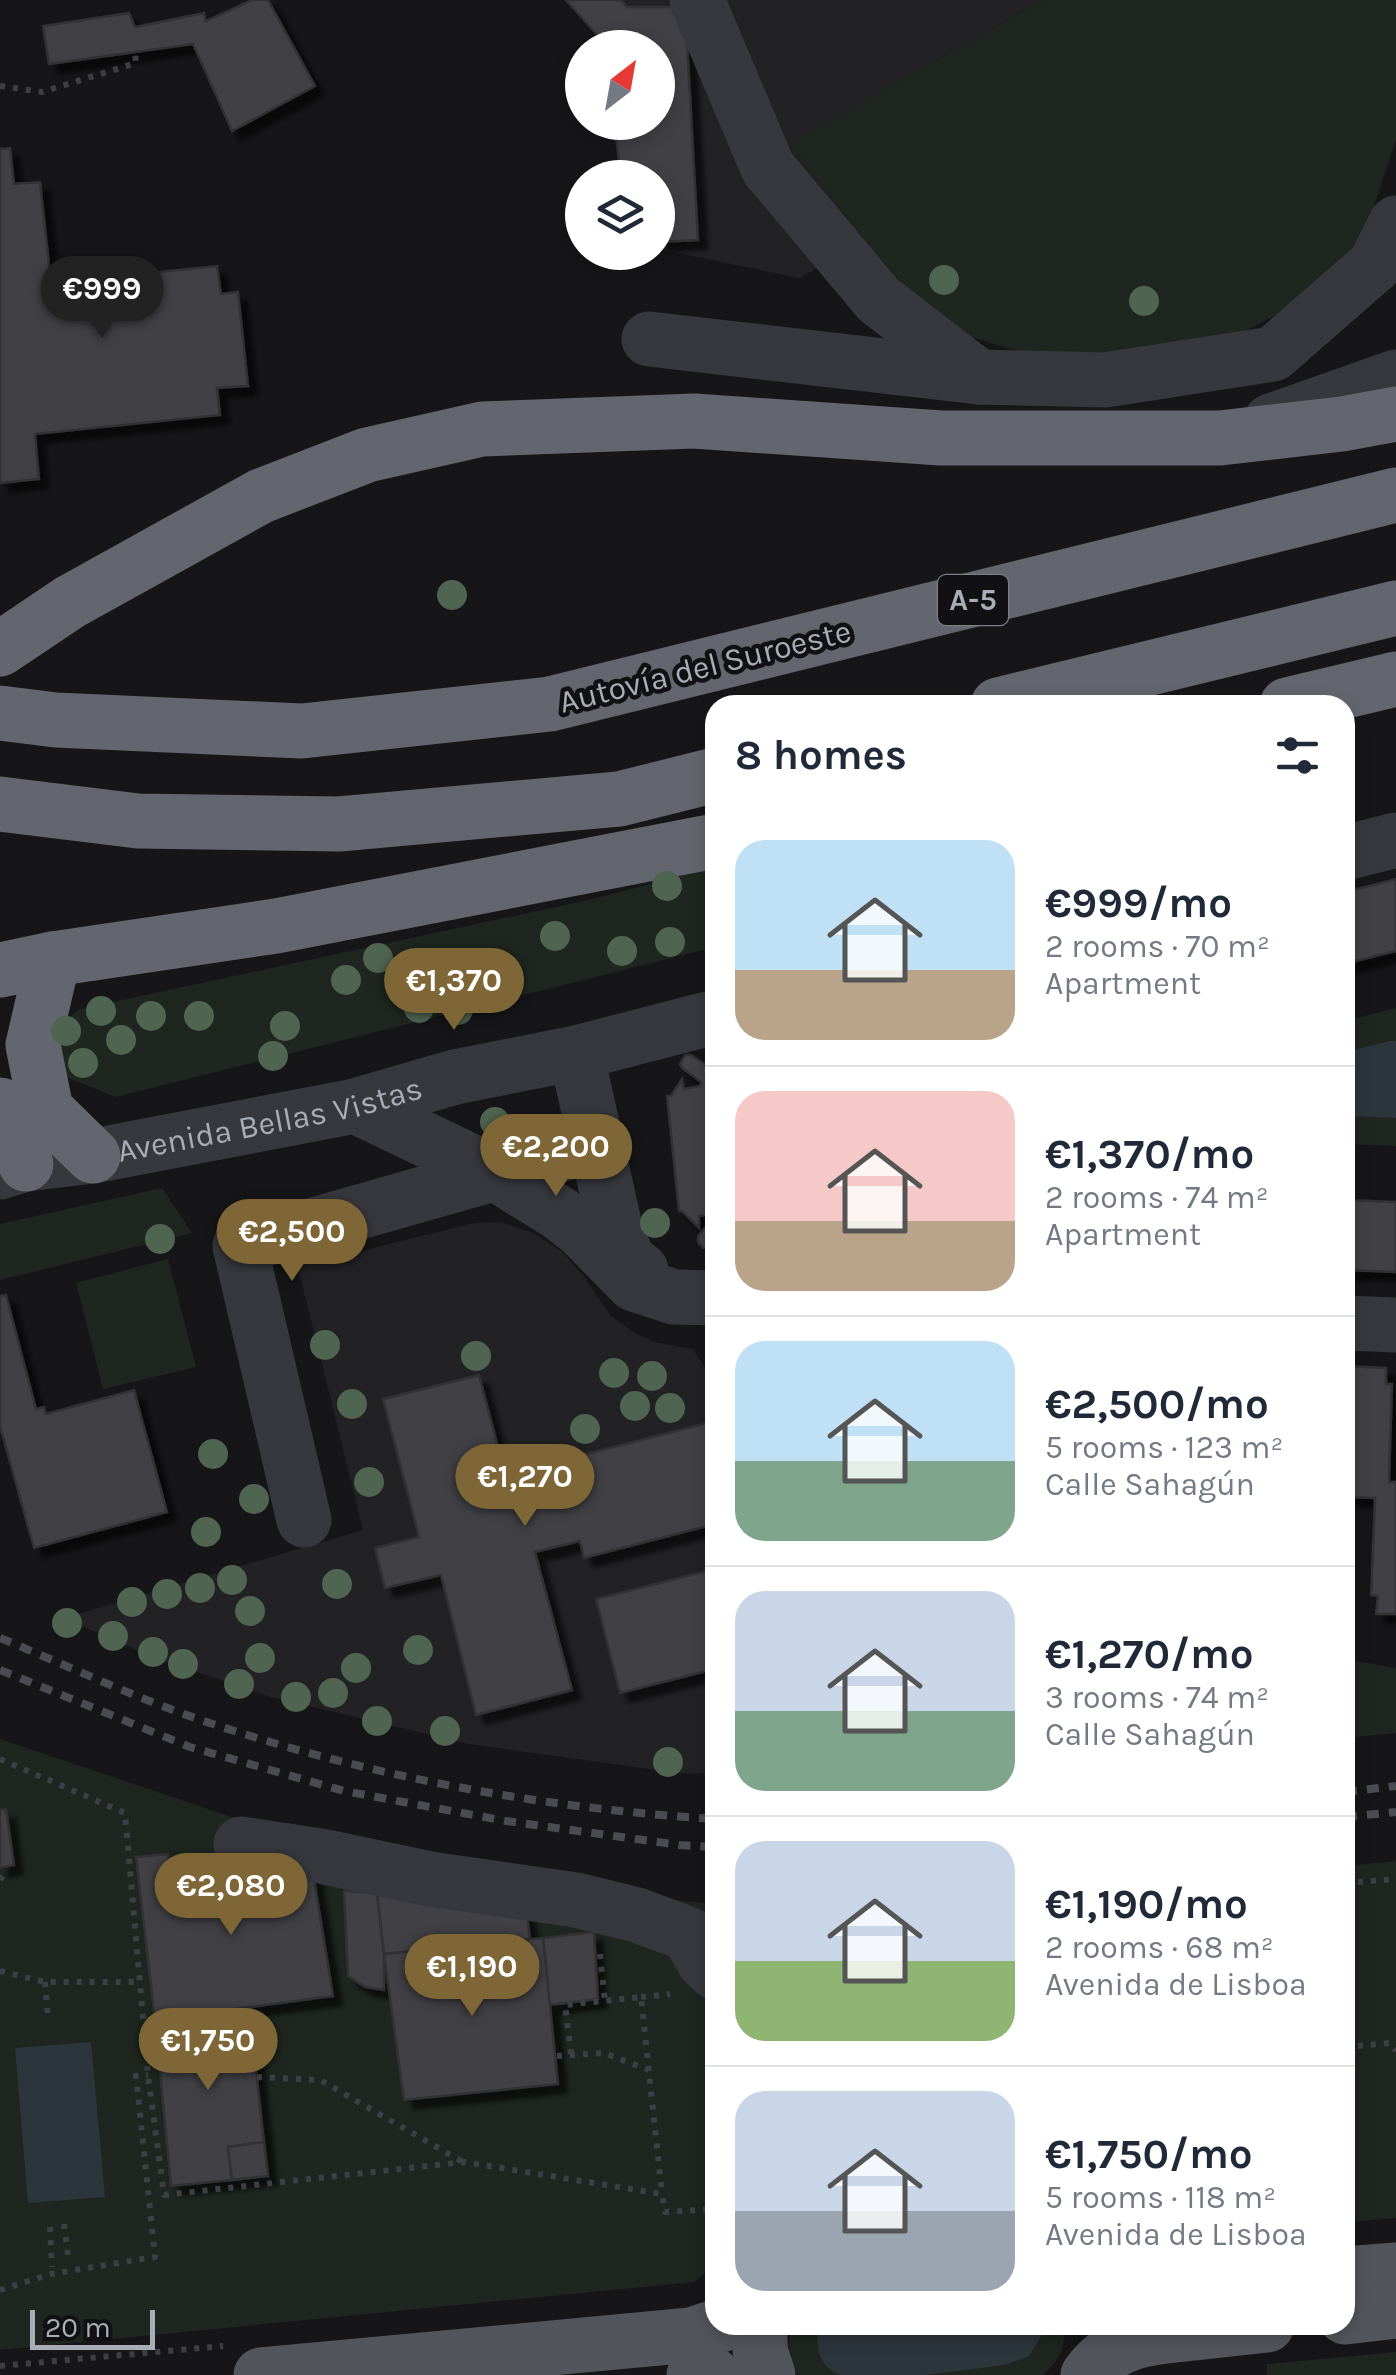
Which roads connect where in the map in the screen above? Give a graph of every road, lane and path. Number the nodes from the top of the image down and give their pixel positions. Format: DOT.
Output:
graph roads {
  1 [pos="697,0"];
  2 [pos="136,52"];
  3 [pos="0,86"];
  4 [pos="1396,222"];
  5 [pos="649,340"];
  6 [pos="979,378"];
  7 [pos="1396,378"];
  8 [pos="1396,414"];
  9 [pos="1220,438"];
  10 [pos="1396,494"];
  11 [pos="1396,608"];
  12 [pos="0,649"];
  13 [pos="1396,679"];
  14 [pos="1039,695"];
  15 [pos="1329,695"];
  16 [pos="0,713"];
  17 [pos="705,778"];
  18 [pos="0,804"];
  19 [pos="1396,840"];
  20 [pos="705,843"];
  21 [pos="1355,850"];
  22 [pos="53,958"];
  23 [pos="0,970"];
  24 [pos="705,1020"];
  25 [pos="576,1053"];
  26 [pos="0,1105"];
  27 [pos="356,1106"];
  28 [pos="598,1144"];
  29 [pos="93,1156"];
  30 [pos="13,1168"];
  31 [pos="493,1172"];
  32 [pos="694,1297"];
  33 [pos="1355,1323"];
  34 [pos="1396,1325"];
  35 [pos="304,1520"];
  36 [pos="0,1760"];
  37 [pos="241,1844"];
  38 [pos="1396,1878"];
  39 [pos="1355,1882"];
  40 [pos="705,1963"];
  41 [pos="0,1971"];
  42 [pos="45,1982"];
  43 [pos="140,1982"];
  44 [pos="48,2018"];
  45 [pos="1355,2045"];
  46 [pos="1396,2050"];
  47 [pos="571,2054"];
  48 [pos="556,2056"];
  49 [pos="648,2070"];
  50 [pos="148,2075"];
  51 [pos="257,2078"];
  52 [pos="464,2162"];
  53 [pos="662,2194"];
  54 [pos="705,2209"];
  55 [pos="64,2224"];
  56 [pos="50,2227"];
  57 [pos="68,2262"];
  58 [pos="52,2266"];
  59 [pos="1396,2270"];
  60 [pos="1355,2273"];
  61 [pos="0,2290"];
  62 [pos="1396,2311"];
  63 [pos="1355,2315"];
  64 [pos="705,2330"];
  65 [pos="760,2335"];
  66 [pos="1172,2335"];
  67 [pos="1096,2354"];
  68 [pos="261,2375"];
  69 [pos="694,2375"];
  70 [pos="713,2375"];
  71 [pos="768,2375"];
  1 -- 6 [label="street"];
  2 -- 3 [label="path"];
  4 -- 6 [label="street"];
  5 -- 6 [label="street"];
  7 -- 9 [label="street"];
  8 -- 9 [label="highway"];
  9 -- 12 [label="highway"];
  10 -- 16 [label="highway, Autovía del Suroeste / A-5"];
  11 -- 14 [label="highway"];
  13 -- 15 [label="highway"];
  17 -- 18 [label="highway"];
  19 -- 21 [label="street"];
  20 -- 22 [label="highway"];
  22 -- 23 [label="highway"];
  22 -- 29 [label="highway"];
  24 -- 25 [label="street, Avenida Bellas Vistas"];
  25 -- 27 [label="street, Avenida Bellas Vistas"];
  25 -- 28 [label="street"];
  26 -- 30 [label="highway"];
  27 -- 29 [label="street, Avenida Bellas Vistas"];
  27 -- 31 [label="street"];
  28 -- 31 [label="street"];
  28 -- 32 [label="street"];
  29 -- 30 [label="street, Avenida Bellas Vistas"];
  31 -- 32 [label="street"];
  31 -- 35 [label="street"];
  33 -- 34 [label="street"];
  36 -- 43 [label="path"];
  37 -- 40 [label="street"];
  38 -- 39 [label="path"];
  41 -- 42 [label="path"];
  42 -- 43 [label="path"];
  42 -- 44 [label="path"];
  43 -- 50 [label="path"];
  45 -- 46 [label="path"];
  47 -- 48 [label="path"];
  47 -- 49 [label="path"];
  47 -- 49 [label="path"];
  49 -- 53 [label="path"];
  50 -- 52 [label="path"];
  50 -- 61 [label="path"];
  51 -- 52 [label="path"];
  52 -- 53 [label="path"];
  53 -- 54 [label="path"];
  55 -- 57 [label="path"];
  56 -- 58 [label="path"];
  59 -- 60 [label="main road"];
  62 -- 63 [label="main road"];
  64 -- 68 [label="main road"];
  65 -- 71 [label="main road"];
  66 -- 67 [label="main road"];
  69 -- 70 [label="main road"];
}
